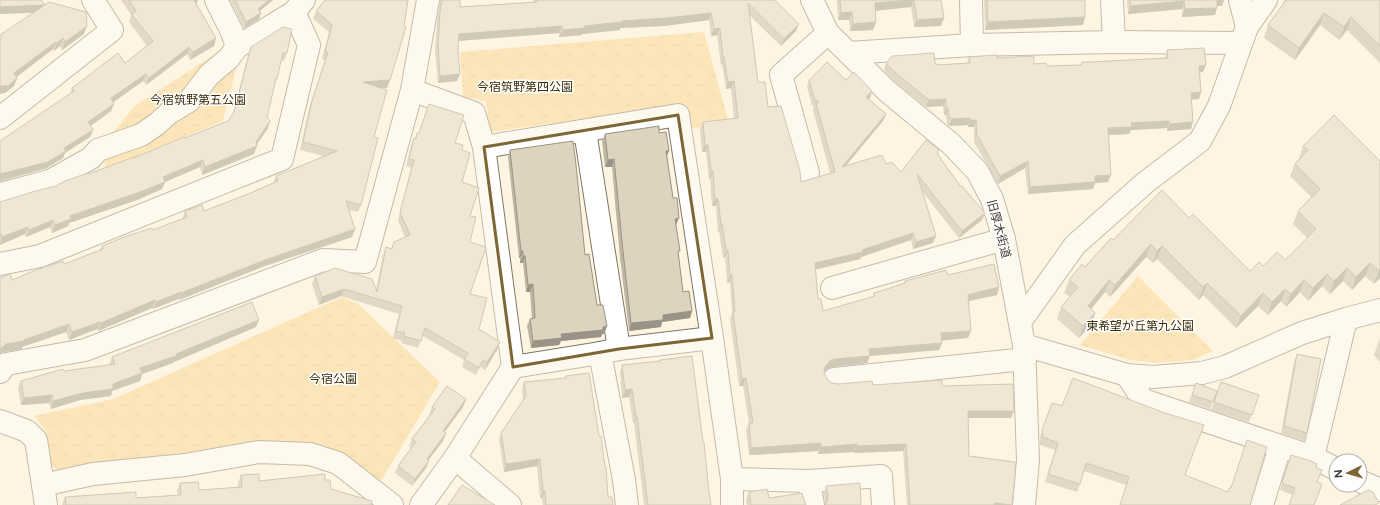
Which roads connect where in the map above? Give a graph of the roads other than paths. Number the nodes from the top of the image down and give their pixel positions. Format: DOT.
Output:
graph roads {
  1 [pos="93,0"];
  2 [pos="216,0"];
  3 [pos="428,0"];
  4 [pos="971,0"];
  5 [pos="1112,0"];
  6 [pos="1240,0"];
  7 [pos="1266,0"];
  8 [pos="812,1"];
  9 [pos="299,6"];
  10 [pos="828,33"];
  11 [pos="1244,35"];
  12 [pos="1114,42"];
  13 [pos="972,45"];
  14 [pos="237,47"];
  15 [pos="849,53"];
  16 [pos="412,90"];
  17 [pos="0,118"];
  18 [pos="585,131"];
  19 [pos="484,147"];
  20 [pos="808,174"];
  21 [pos="0,194"];
  22 [pos="1004,239"];
  23 [pos="0,264"];
  24 [pos="832,288"];
  25 [pos="1380,310"];
  26 [pos="1346,319"];
  27 [pos="1020,322"];
  28 [pos="712,338"];
  29 [pos="610,351"];
  30 [pos="1024,352"];
  31 [pos="513,367"];
  32 [pos="0,372"];
  33 [pos="1126,375"];
  34 [pos="834,379"];
  35 [pos="0,421"];
  36 [pos="1280,447"];
  37 [pos="1313,457"];
  38 [pos="455,458"];
  39 [pos="1328,465"];
  40 [pos="732,479"];
  41 [pos="809,481"];
  42 [pos="1368,484"];
  43 [pos="1380,490"];
  44 [pos="44,495"];
  45 [pos="392,505"];
  46 [pos="421,505"];
  47 [pos="510,505"];
  48 [pos="627,505"];
  49 [pos="732,505"];
  50 [pos="812,505"];
  51 [pos="883,505"];
  52 [pos="1024,505"];
  53 [pos="1262,505"];
  1 -- 17 [label="street"];
  2 -- 14 [label="street"];
  3 -- 16 [label="street"];
  4 -- 13 [label="street"];
  5 -- 12 [label="street"];
  6 -- 11 [label="street"];
  7 -- 11 [label="street"];
  8 -- 10 [label="street, 旧厚木街道"];
  9 -- 14 [label="street"];
  9 -- 23 [label="street"];
  10 -- 15 [label="street, 旧厚木街道"];
  10 -- 20 [label="street"];
  11 -- 12 [label="street"];
  11 -- 27 [label="street"];
  12 -- 13 [label="street"];
  13 -- 15 [label="street"];
  14 -- 21 [label="street"];
  15 -- 22 [label="street, 旧厚木街道"];
  16 -- 19 [label="street"];
  16 -- 32 [label="street"];
  18 -- 19 [label="street"];
  18 -- 28 [label="street"];
  18 -- 29 [label="street"];
  19 -- 31 [label="street"];
  22 -- 24 [label="street"];
  22 -- 27 [label="street, 旧厚木街道"];
  25 -- 26 [label="street"];
  26 -- 33 [label="street"];
  26 -- 37 [label="street"];
  27 -- 30 [label="street, 旧厚木街道"];
  28 -- 29 [label="street"];
  28 -- 40 [label="street"];
  29 -- 31 [label="street"];
  29 -- 48 [label="street"];
  30 -- 33 [label="street"];
  30 -- 34 [label="street"];
  30 -- 52 [label="street, 旧厚木街道"];
  31 -- 38 [label="street"];
  33 -- 36 [label="street"];
  35 -- 44 [label="street"];
  36 -- 37 [label="street"];
  36 -- 53 [label="street"];
  37 -- 39 [label="street"];
  38 -- 46 [label="street"];
  38 -- 47 [label="street"];
  40 -- 41 [label="street"];
  40 -- 49 [label="street"];
  41 -- 50 [label="street"];
  41 -- 51 [label="street"];
  42 -- 43 [label="street"];
  44 -- 45 [label="street"];
}
